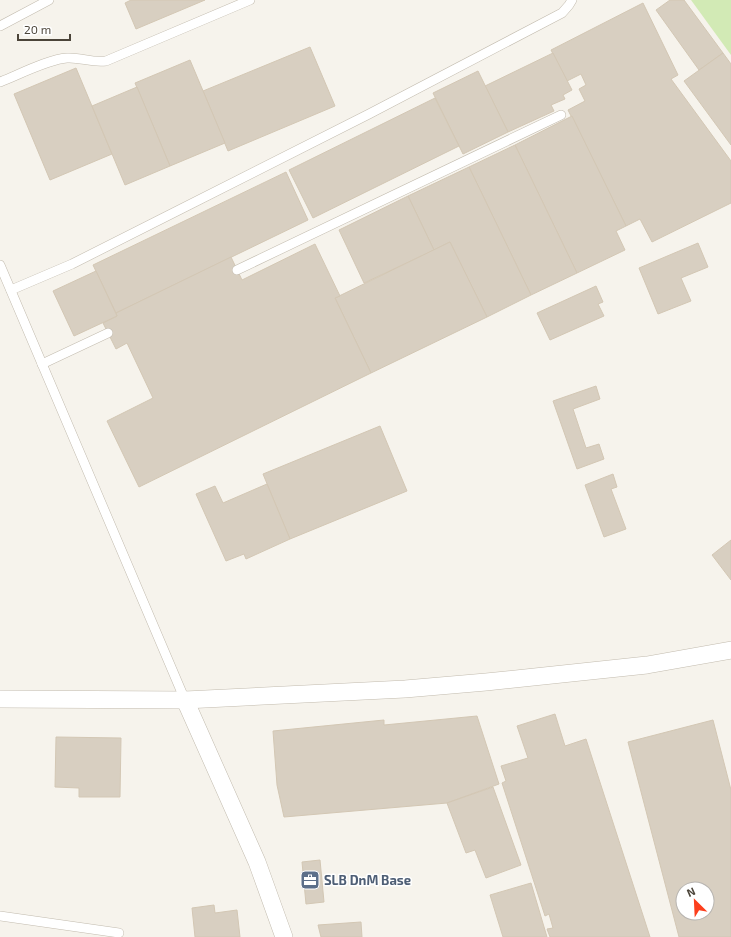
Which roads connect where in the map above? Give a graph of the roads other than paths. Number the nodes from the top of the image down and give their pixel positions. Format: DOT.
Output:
graph roads {
  1 [pos="49,0"];
  2 [pos="250,0"];
  3 [pos="572,0"];
  4 [pos="0,26"];
  5 [pos="0,82"];
  6 [pos="561,115"];
  7 [pos="0,265"];
  8 [pos="237,270"];
  9 [pos="11,290"];
  10 [pos="108,333"];
  11 [pos="42,364"];
  12 [pos="731,650"];
  13 [pos="0,699"];
  14 [pos="186,700"];
  15 [pos="0,916"];
  16 [pos="119,933"];
  17 [pos="284,937"];
  1 -- 4 [label="lane"];
  2 -- 5 [label="lane"];
  3 -- 9 [label="lane"];
  6 -- 8 [label="lane"];
  7 -- 9 [label="lane"];
  9 -- 11 [label="lane"];
  10 -- 11 [label="lane"];
  11 -- 14 [label="lane"];
  12 -- 14 [label="street"];
  13 -- 14 [label="street"];
  14 -- 17 [label="street"];
  15 -- 16 [label="lane"];
}
